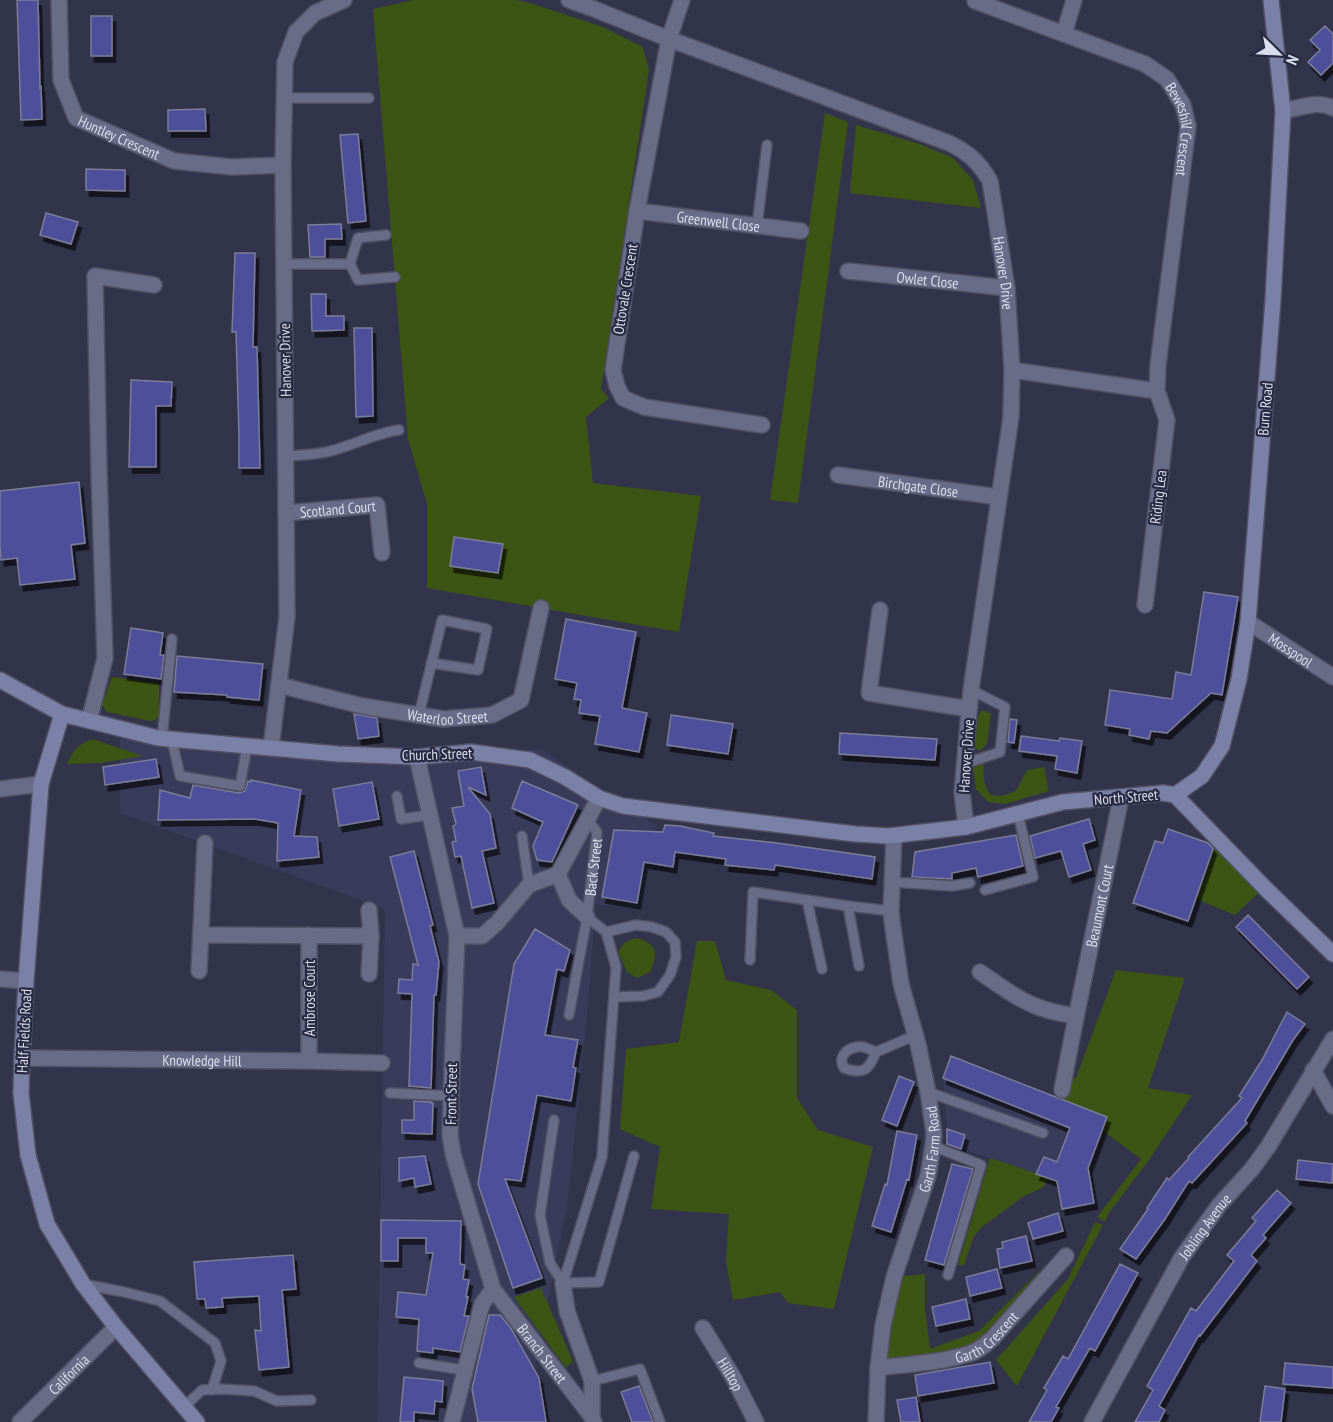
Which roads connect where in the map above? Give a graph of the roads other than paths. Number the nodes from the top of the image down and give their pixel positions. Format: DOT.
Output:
graph roads {
  1 [pos="59,0"];
  2 [pos="344,0"];
  3 [pos="569,0"];
  4 [pos="682,0"];
  5 [pos="1074,0"];
  6 [pos="1271,0"];
  7 [pos="975,1"];
  8 [pos="1064,34"];
  9 [pos="669,39"];
  10 [pos="284,98"];
  11 [pos="369,98"];
  12 [pos="1333,108"];
  13 [pos="1283,111"];
  14 [pos="767,146"];
  15 [pos="283,165"];
  16 [pos="637,211"];
  17 [pos="758,226"];
  18 [pos="801,231"];
  19 [pos="386,235"];
  20 [pos="284,264"];
  21 [pos="350,264"];
  22 [pos="848,271"];
  23 [pos="395,277"];
  24 [pos="154,285"];
  25 [pos="1007,288"];
  26 [pos="1012,370"];
  27 [pos="1157,391"];
  28 [pos="762,425"];
  29 [pos="399,430"];
  30 [pos="286,456"];
  31 [pos="838,475"];
  32 [pos="999,497"];
  33 [pos="286,513"];
  34 [pos="382,553"];
  35 [pos="1145,605"];
  36 [pos="541,608"];
  37 [pos="880,610"];
  38 [pos="1248,622"];
  39 [pos="172,639"];
  40 [pos="431,663"];
  41 [pos="1333,677"];
  42 [pos="0,680"];
  43 [pos="279,686"];
  44 [pos="971,690"];
  45 [pos="969,709"];
  46 [pos="62,714"];
  47 [pos="418,715"];
  48 [pos="88,721"];
  49 [pos="167,739"];
  50 [pos="247,746"];
  51 [pos="272,748"];
  52 [pos="417,757"];
  53 [pos="964,764"];
  54 [pos="41,784"];
  55 [pos="0,789"];
  56 [pos="397,795"];
  57 [pos="1175,795"];
  58 [pos="1121,797"];
  59 [pos="599,798"];
  60 [pos="1018,814"];
  61 [pos="429,815"];
  62 [pos="587,819"];
  63 [pos="966,827"];
  64 [pos="522,836"];
  65 [pos="894,836"];
  66 [pos="204,843"];
  67 [pos="558,874"];
  68 [pos="892,882"];
  69 [pos="970,883"];
  70 [pos="529,885"];
  71 [pos="985,890"];
  72 [pos="807,900"];
  73 [pos="848,906"];
  74 [pos="369,910"];
  75 [pos="891,911"];
  76 [pos="587,918"];
  77 [pos="606,932"];
  78 [pos="201,934"];
  79 [pos="309,935"];
  80 [pos="371,936"];
  81 [pos="457,936"];
  82 [pos="1333,954"];
  83 [pos="750,960"];
  84 [pos="859,966"];
  85 [pos="822,969"];
  86 [pos="199,971"];
  87 [pos="980,972"];
  88 [pos="369,974"];
  89 [pos="0,980"];
  90 [pos="26,981"];
  91 [pos="614,997"];
  92 [pos="569,1015"];
  93 [pos="1076,1016"];
  94 [pos="916,1035"];
  95 [pos="1333,1039"];
  96 [pos="876,1052"];
  97 [pos="22,1058"];
  98 [pos="309,1061"];
  99 [pos="382,1063"];
  100 [pos="1313,1070"];
  101 [pos="1062,1089"];
  102 [pos="928,1092"];
  103 [pos="390,1093"];
  104 [pos="451,1096"];
  105 [pos="1333,1106"];
  106 [pos="554,1120"];
  107 [pos="1043,1133"];
  108 [pos="933,1146"];
  109 [pos="634,1156"];
  110 [pos="1066,1256"];
  111 [pos="948,1275"];
  112 [pos="563,1283"];
  113 [pos="83,1284"];
  114 [pos="493,1289"];
  115 [pos="116,1327"];
  116 [pos="703,1328"];
  117 [pos="419,1363"];
  118 [pos="878,1368"];
  119 [pos="465,1370"];
  120 [pos="592,1381"];
  121 [pos="212,1389"];
  122 [pos="311,1400"];
  123 [pos="184,1407"];
  124 [pos="593,1419"];
  125 [pos="20,1422"];
  126 [pos="197,1422"];
  127 [pos="452,1422"];
  128 [pos="660,1422"];
  129 [pos="756,1422"];
  130 [pos="876,1422"];
  131 [pos="1092,1422"];
  1 -- 15 [label="street, Huntley Crescent"];
  2 -- 10 [label="street, Hanover Drive"];
  3 -- 9 [label="street, Hanover Drive"];
  4 -- 9 [label="street, Ottovale Crescent"];
  5 -- 8 [label="street"];
  6 -- 13 [label="street, Burn Road"];
  7 -- 8 [label="street, Beweshill Crescent"];
  8 -- 27 [label="street, Beweshill Crescent"];
  9 -- 16 [label="street, Ottovale Crescent"];
  9 -- 25 [label="street, Hanover Drive"];
  10 -- 11 [label="lane"];
  10 -- 15 [label="street, Hanover Drive"];
  12 -- 13 [label="street"];
  13 -- 38 [label="street, Burn Road"];
  14 -- 17 [label="lane"];
  15 -- 20 [label="street, Hanover Drive"];
  16 -- 17 [label="street, Greenwell Close"];
  16 -- 28 [label="street, Ottovale Crescent"];
  17 -- 18 [label="street, Greenwell Close"];
  19 -- 21 [label="lane"];
  20 -- 21 [label="lane"];
  20 -- 30 [label="street, Hanover Drive"];
  21 -- 23 [label="lane"];
  22 -- 25 [label="street, Owlet Close"];
  24 -- 48 [label="street"];
  25 -- 26 [label="street, Hanover Drive"];
  26 -- 27 [label="street"];
  26 -- 32 [label="street, Hanover Drive"];
  27 -- 35 [label="street, Riding Lea"];
  29 -- 30 [label="lane"];
  30 -- 33 [label="street, Hanover Drive"];
  31 -- 32 [label="street, Birchgate Close"];
  32 -- 44 [label="street, Hanover Drive"];
  33 -- 34 [label="street, Scotland Court"];
  33 -- 43 [label="street, Hanover Drive"];
  36 -- 47 [label="street, Waterloo Street"];
  37 -- 45 [label="street"];
  38 -- 41 [label="street, Mosspool"];
  38 -- 57 [label="street, Burn Road"];
  39 -- 49 [label="lane"];
  40 -- 40 [label="lane"];
  40 -- 47 [label="lane"];
  42 -- 46 [label="street, Church Street"];
  43 -- 47 [label="street, Waterloo Street"];
  43 -- 51 [label="street, Hanover Drive"];
  44 -- 45 [label="street, Hanover Drive"];
  44 -- 53 [label="lane"];
  45 -- 53 [label="street, Hanover Drive"];
  46 -- 48 [label="street, Church Street"];
  46 -- 54 [label="street, Half Fields Road"];
  48 -- 49 [label="street, Church Street"];
  49 -- 50 [label="street, Church Street"];
  49 -- 50 [label="lane"];
  50 -- 51 [label="street, Church Street"];
  51 -- 52 [label="street, Church Street"];
  52 -- 59 [label="street, Church Street"];
  52 -- 61 [label="street, Front Street"];
  53 -- 63 [label="street, Hanover Drive"];
  54 -- 55 [label="street"];
  54 -- 90 [label="street, Half Fields Road"];
  56 -- 61 [label="lane"];
  57 -- 58 [label="street, North Street"];
  57 -- 82 [label="street, North Street"];
  58 -- 60 [label="street, North Street"];
  58 -- 93 [label="street, Beaumont Court"];
  59 -- 62 [label="street"];
  59 -- 65 [label="street, Church Street"];
  60 -- 63 [label="street, North Street"];
  60 -- 71 [label="lane"];
  61 -- 81 [label="street, Front Street"];
  62 -- 67 [label="street"];
  62 -- 76 [label="lane, Back Street"];
  63 -- 65 [label="street, Church Street"];
  64 -- 70 [label="lane"];
  65 -- 68 [label="street, Garth Farm Road"];
  66 -- 78 [label="street"];
  67 -- 70 [label="street"];
  67 -- 76 [label="street, Back Street"];
  68 -- 69 [label="lane"];
  68 -- 75 [label="street, Garth Farm Road"];
  70 -- 81 [label="street"];
  72 -- 73 [label="lane"];
  72 -- 83 [label="lane"];
  72 -- 85 [label="lane"];
  73 -- 75 [label="lane"];
  73 -- 84 [label="lane"];
  74 -- 80 [label="street"];
  75 -- 94 [label="street, Garth Farm Road"];
  76 -- 77 [label="lane"];
  76 -- 92 [label="lane, Back Street"];
  77 -- 91 [label="lane"];
  77 -- 91 [label="lane"];
  78 -- 79 [label="street"];
  78 -- 86 [label="street"];
  79 -- 80 [label="street"];
  79 -- 98 [label="street, Ambrose Court"];
  80 -- 88 [label="street"];
  81 -- 104 [label="street, Front Street"];
  87 -- 93 [label="street"];
  89 -- 90 [label="street"];
  90 -- 97 [label="street, Half Fields Road"];
  91 -- 112 [label="lane"];
  93 -- 101 [label="street, Beaumont Court"];
  94 -- 96 [label="lane"];
  94 -- 102 [label="street, Garth Farm Road"];
  95 -- 100 [label="street, Jobling Avenue"];
  97 -- 98 [label="street, Knowledge Hill"];
  97 -- 113 [label="street, Half Fields Road"];
  98 -- 99 [label="street, Knowledge Hill"];
  100 -- 105 [label="street"];
  100 -- 131 [label="street, Jobling Avenue"];
  102 -- 107 [label="lane"];
  102 -- 108 [label="street, Garth Farm Road"];
  103 -- 104 [label="lane"];
  104 -- 114 [label="street, Front Street"];
  106 -- 112 [label="lane"];
  108 -- 111 [label="lane"];
  108 -- 118 [label="street, Garth Farm Road"];
  109 -- 112 [label="lane"];
  110 -- 118 [label="street, Garth Crescent"];
  112 -- 120 [label="street"];
  113 -- 115 [label="street, Half Fields Road"];
  113 -- 121 [label="lane"];
  114 -- 119 [label="street"];
  114 -- 124 [label="street, Branch Street"];
  115 -- 123 [label="street, Half Fields Road"];
  115 -- 125 [label="street, California"];
  116 -- 129 [label="street, Hilltop"];
  117 -- 119 [label="lane"];
  118 -- 130 [label="street, Garth Farm Road"];
  119 -- 127 [label="street"];
  120 -- 124 [label="street"];
  120 -- 128 [label="lane"];
  121 -- 122 [label="lane"];
  121 -- 123 [label="lane"];
  123 -- 126 [label="street, Half Fields Road"];
}
